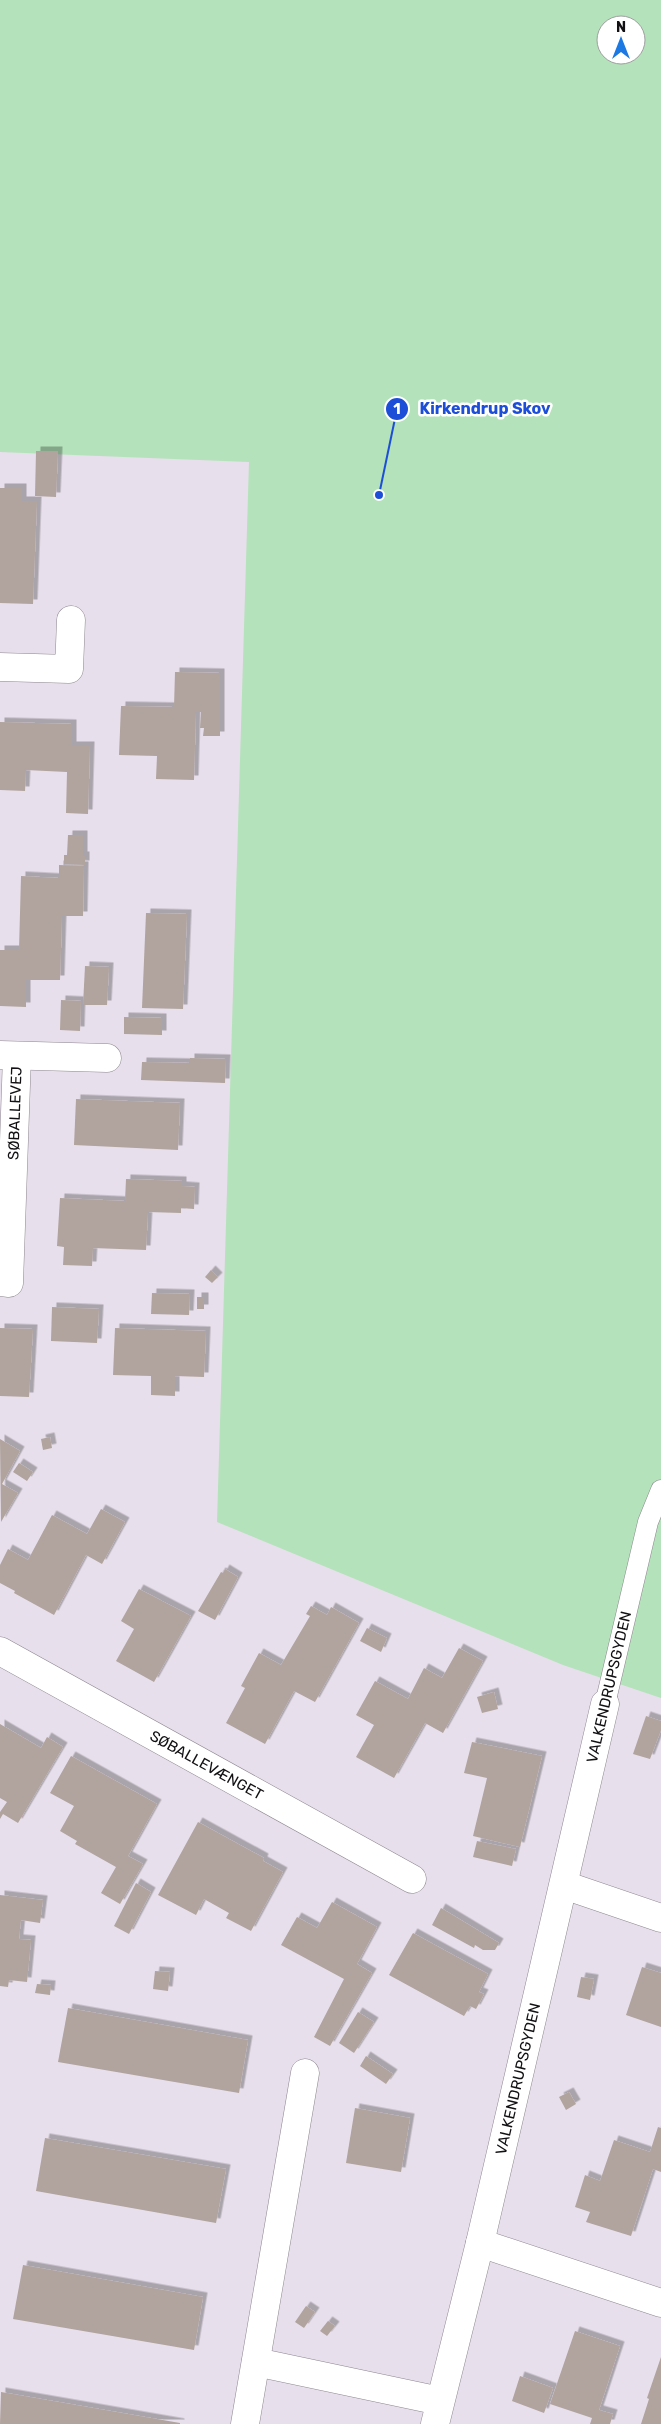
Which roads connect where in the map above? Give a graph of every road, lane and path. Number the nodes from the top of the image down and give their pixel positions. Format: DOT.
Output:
graph roads {
  1 [pos="71,620"];
  2 [pos="0,667"];
  3 [pos="9,1056"];
  4 [pos="107,1058"];
  5 [pos="0,1282"];
  6 [pos="661,1490"];
  7 [pos="0,1651"];
  8 [pos="605,1704"];
  9 [pos="412,1879"];
  10 [pos="564,1885"];
  11 [pos="661,1918"];
  12 [pos="305,2073"];
  13 [pos="480,2243"];
  14 [pos="661,2304"];
  15 [pos="256,2362"];
  16 [pos="438,2413"];
  17 [pos="245,2424"];
  1 -- 2 [label="street"];
  3 -- 4 [label="street, SØBALLEVEJ"];
  3 -- 5 [label="street, SØBALLEVEJ"];
  6 -- 8 [label="lane, VALKENDRUPSGYDEN"];
  7 -- 9 [label="street, SØBALLEVÆNGET"];
  8 -- 10 [label="street, VALKENDRUPSGYDEN"];
  10 -- 11 [label="street"];
  10 -- 13 [label="street, VALKENDRUPSGYDEN"];
  12 -- 15 [label="street"];
  13 -- 14 [label="street"];
  13 -- 16 [label="street, VALKENDRUPSGYDEN"];
  15 -- 16 [label="street, VALKENDRUPSGYDEN"];
  15 -- 17 [label="street"];
}
